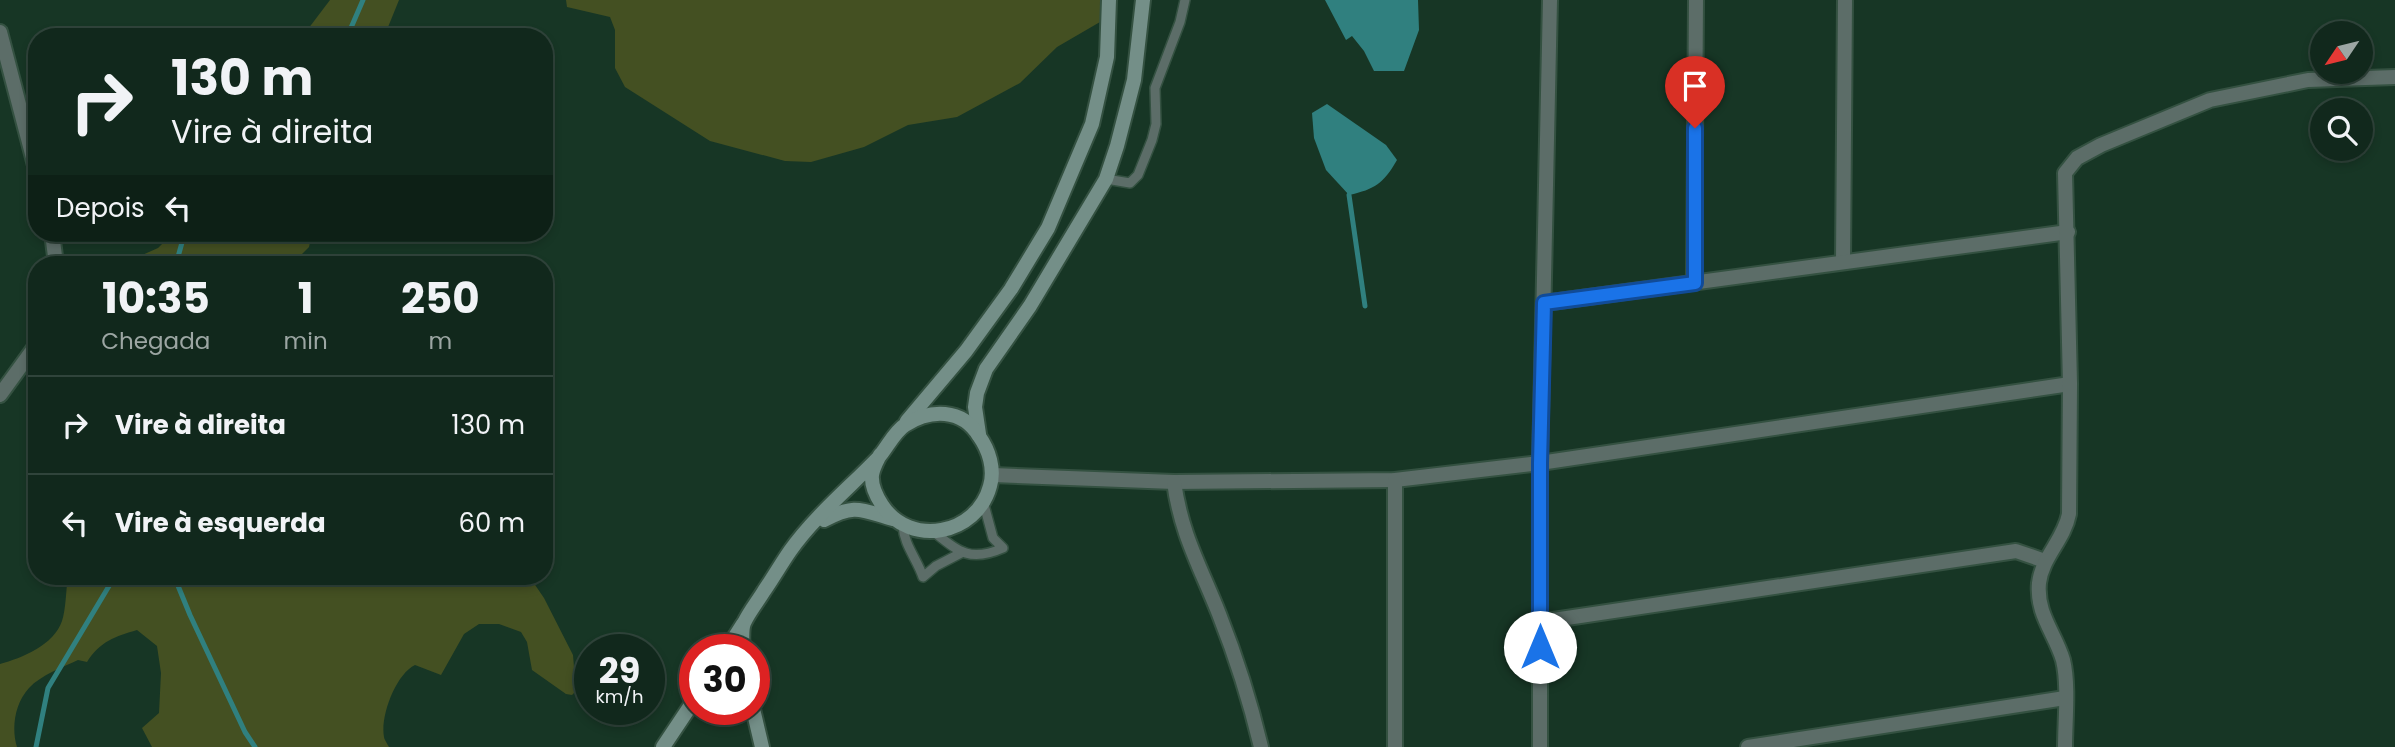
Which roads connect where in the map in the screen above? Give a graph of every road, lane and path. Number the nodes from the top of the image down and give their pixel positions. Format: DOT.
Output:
graph roads {
  1 [pos="1109,0"];
  2 [pos="1143,0"];
  3 [pos="1185,0"];
  4 [pos="1550,0"];
  5 [pos="1696,0"];
  6 [pos="1845,0"];
  7 [pos="0,32"];
  8 [pos="2395,77"];
  9 [pos="28,139"];
  10 [pos="1106,179"];
  11 [pos="2068,232"];
  12 [pos="1843,262"];
  13 [pos="1695,283"];
  14 [pos="1544,303"];
  15 [pos="28,356"];
  16 [pos="2070,384"];
  17 [pos="0,395"];
  18 [pos="903,426"];
  19 [pos="979,435"];
  20 [pos="880,455"];
  21 [pos="1540,463"];
  22 [pos="993,475"];
  23 [pos="1395,480"];
  24 [pos="1174,482"];
  25 [pos="983,501"];
  26 [pos="898,523"];
  27 [pos="813,525"];
  28 [pos="934,532"];
  29 [pos="963,552"];
  30 [pos="2045,561"];
  31 [pos="1540,622"];
  32 [pos="744,624"];
  33 [pos="737,634"];
  34 [pos="744,634"];
  35 [pos="2065,698"];
  36 [pos="679,723"];
  37 [pos="757,725"];
  38 [pos="663,747"];
  39 [pos="762,747"];
  40 [pos="1261,747"];
  41 [pos="1395,747"];
  42 [pos="1540,747"];
  43 [pos="1748,747"];
  44 [pos="2065,747"];
  1 -- 18 [label="main road"];
  2 -- 10 [label="main road"];
  3 -- 10 [label="lane"];
  4 -- 14 [label="street"];
  5 -- 13 [label="street"];
  6 -- 12 [label="street"];
  7 -- 9 [label="street"];
  8 -- 11 [label="street"];
  10 -- 19 [label="main road"];
  11 -- 12 [label="street"];
  11 -- 16 [label="street"];
  12 -- 13 [label="street"];
  13 -- 14 [label="street"];
  14 -- 21 [label="street"];
  15 -- 17 [label="street"];
  16 -- 21 [label="street"];
  16 -- 30 [label="street"];
  18 -- 19 [label="main road"];
  18 -- 20 [label="main road"];
  19 -- 22 [label="main road"];
  20 -- 26 [label="main road"];
  20 -- 27 [label="main road"];
  21 -- 23 [label="street"];
  21 -- 31 [label="street"];
  22 -- 24 [label="street"];
  22 -- 25 [label="main road"];
  23 -- 24 [label="street"];
  23 -- 41 [label="street"];
  24 -- 40 [label="street"];
  25 -- 28 [label="main road"];
  25 -- 29 [label="lane"];
  26 -- 27 [label="main road"];
  26 -- 28 [label="main road"];
  26 -- 29 [label="lane"];
  27 -- 32 [label="main road"];
  28 -- 29 [label="lane"];
  30 -- 31 [label="street"];
  30 -- 35 [label="street"];
  31 -- 42 [label="street"];
  32 -- 33 [label="main road"];
  32 -- 34 [label="main road"];
  35 -- 43 [label="street"];
  35 -- 44 [label="street"];
  36 -- 38 [label="main road"];
  37 -- 39 [label="main road"];
}
